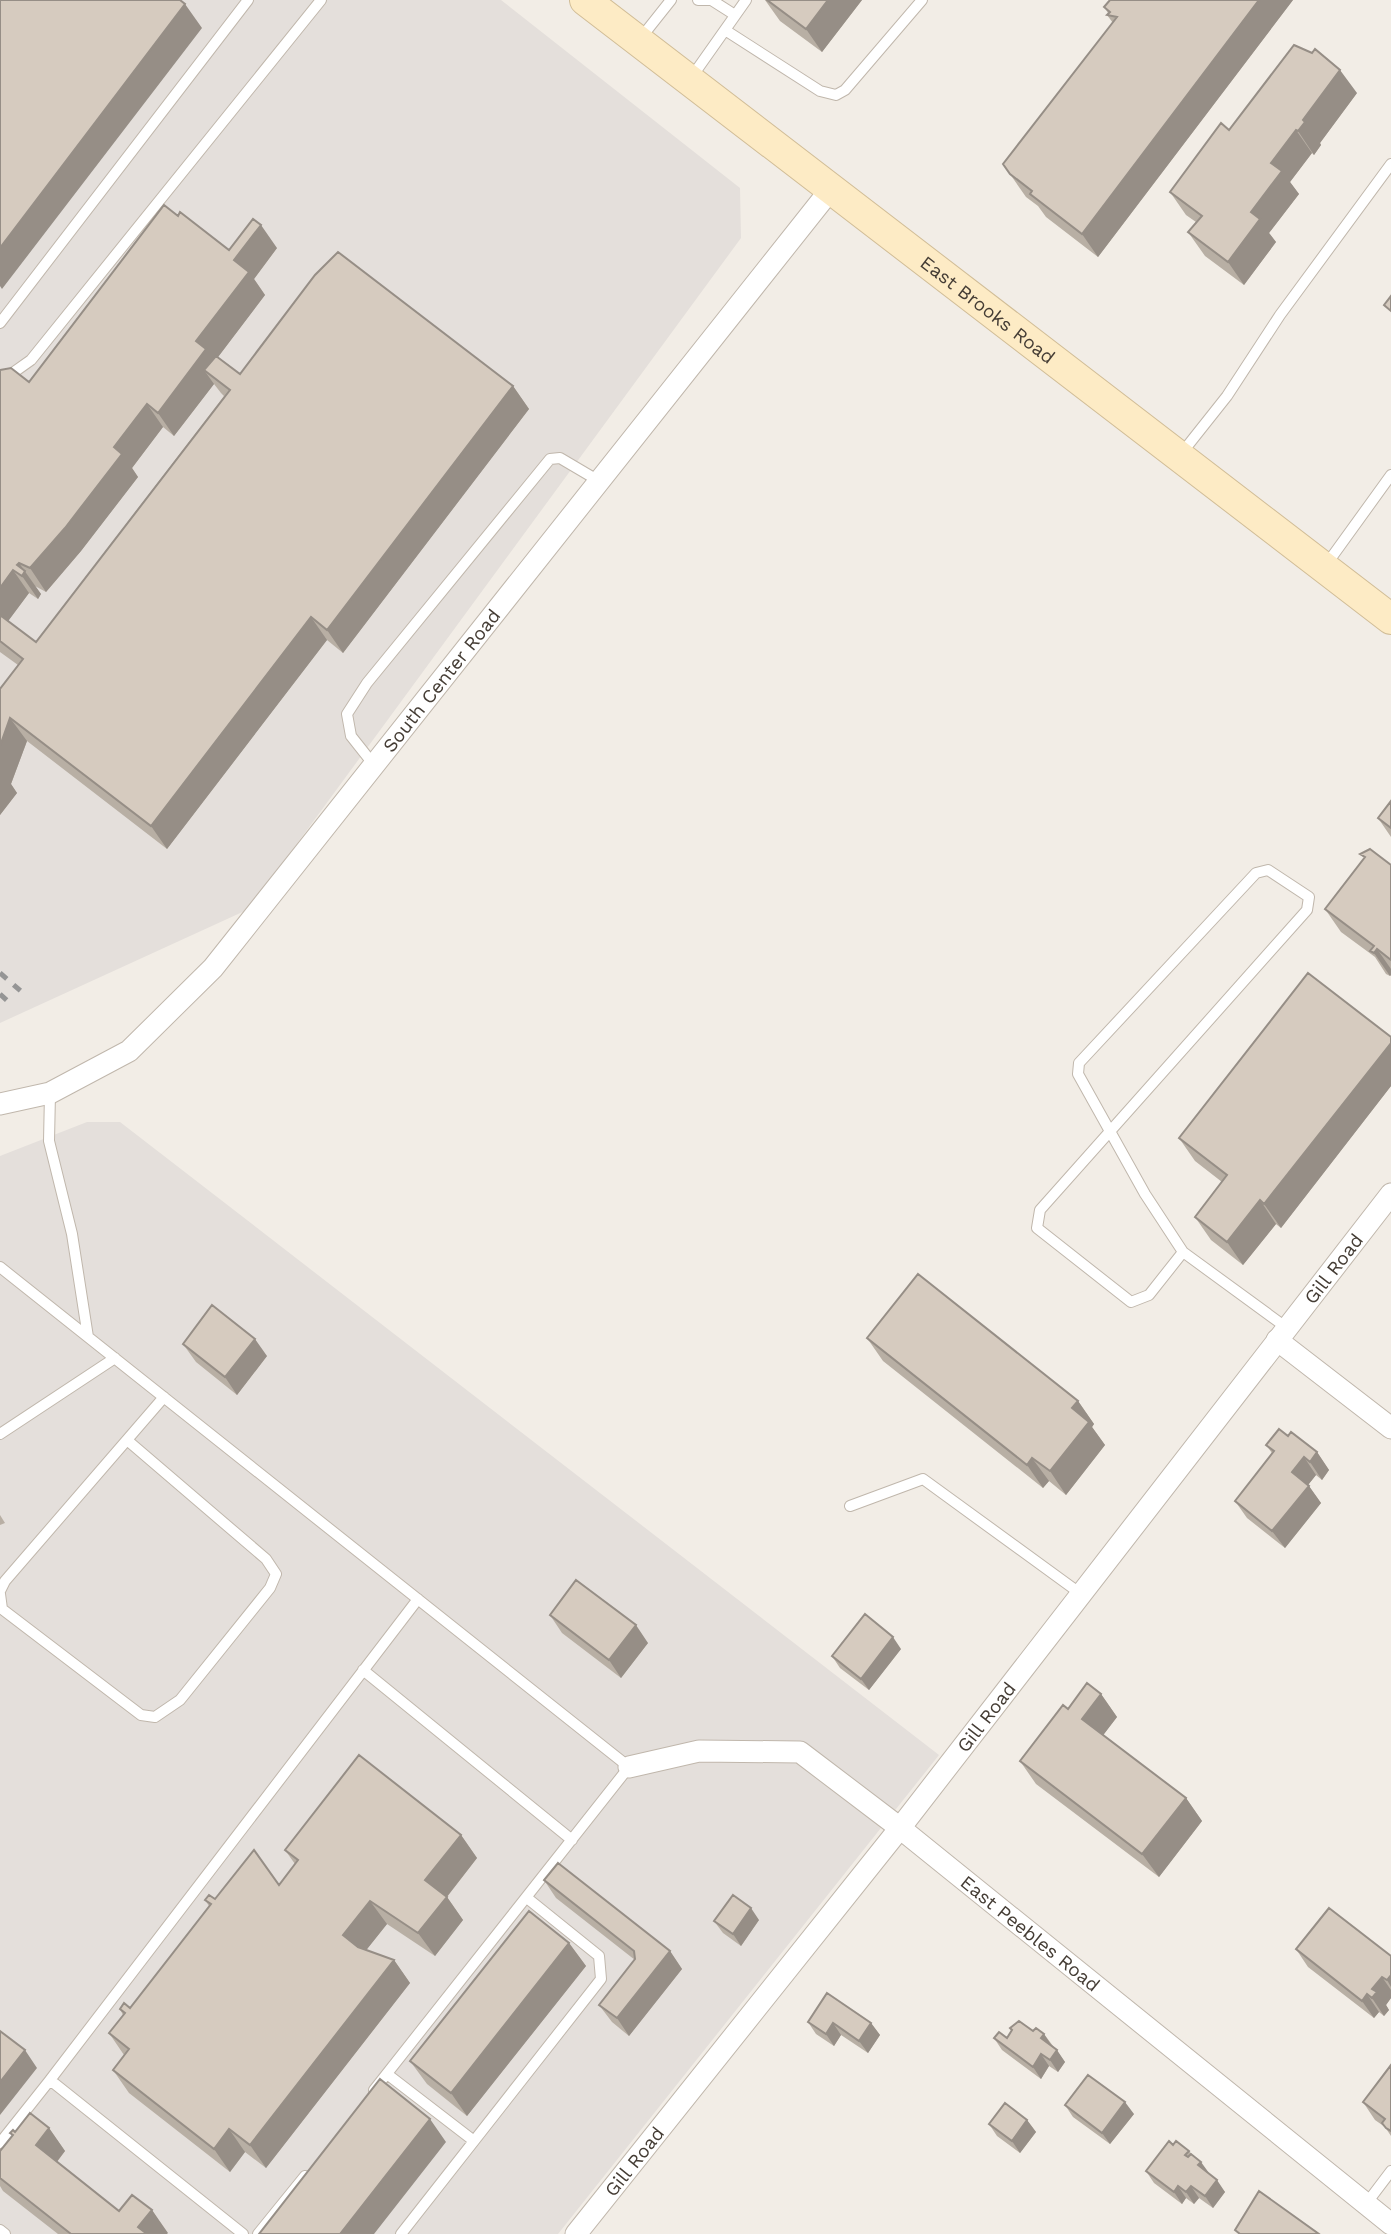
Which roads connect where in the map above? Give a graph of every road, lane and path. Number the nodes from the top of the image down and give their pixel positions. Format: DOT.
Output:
graph roads {
  1 [pos="248,0"];
  2 [pos="321,0"];
  3 [pos="584,0"];
  4 [pos="671,0"];
  5 [pos="698,0"];
  6 [pos="714,0"];
  7 [pos="746,0"];
  8 [pos="922,0"];
  9 [pos="735,15"];
  10 [pos="724,30"];
  11 [pos="639,42"];
  12 [pos="690,80"];
  13 [pos="1391,164"];
  14 [pos="831,189"];
  15 [pos="0,323"];
  16 [pos="0,382"];
  17 [pos="1179,456"];
  18 [pos="1391,475"];
  19 [pos="599,481"];
  20 [pos="1324,568"];
  21 [pos="1391,619"];
  22 [pos="374,765"];
  23 [pos="50,1093"];
  24 [pos="0,1104"];
  25 [pos="1111,1130"];
  26 [pos="1391,1194"];
  27 [pos="1183,1252"];
  28 [pos="0,1267"];
  29 [pos="1282,1334"];
  30 [pos="88,1337"];
  31 [pos="115,1358"];
  32 [pos="164,1397"];
  33 [pos="1391,1428"];
  34 [pos="0,1434"];
  35 [pos="127,1440"];
  36 [pos="850,1506"];
  37 [pos="0,1592"];
  38 [pos="1081,1594"];
  39 [pos="418,1599"];
  40 [pos="363,1670"];
  41 [pos="629,1767"];
  42 [pos="900,1828"];
  43 [pos="572,1840"];
  44 [pos="527,1898"];
  45 [pos="387,2074"];
  46 [pos="51,2080"];
  47 [pos="369,2095"];
  48 [pos="474,2141"];
  49 [pos="0,2143"];
  50 [pos="310,2170"];
  51 [pos="1391,2171"];
  52 [pos="1366,2204"];
  53 [pos="1391,2224"];
  54 [pos="0,2231"];
  55 [pos="5,2234"];
  56 [pos="243,2234"];
  57 [pos="258,2234"];
  58 [pos="401,2234"];
  59 [pos="576,2234"];
  1 -- 15 [label="lane"];
  2 -- 16 [label="lane"];
  3 -- 11 [label="main road, East Brooks Road"];
  4 -- 11 [label="lane"];
  5 -- 6 [label="lane"];
  6 -- 9 [label="lane"];
  7 -- 9 [label="lane"];
  8 -- 10 [label="lane"];
  9 -- 10 [label="lane"];
  10 -- 12 [label="lane"];
  11 -- 12 [label="main road, East Brooks Road"];
  12 -- 14 [label="main road, East Brooks Road"];
  13 -- 17 [label="lane"];
  14 -- 17 [label="main road, East Brooks Road"];
  14 -- 19 [label="street, South Center Road"];
  17 -- 20 [label="main road, East Brooks Road"];
  18 -- 20 [label="lane"];
  19 -- 22 [label="street, South Center Road"];
  19 -- 22 [label="lane"];
  20 -- 21 [label="main road, East Brooks Road"];
  22 -- 23 [label="street, South Center Road"];
  23 -- 24 [label="street, South Center Road"];
  23 -- 30 [label="lane"];
  25 -- 25 [label="lane"];
  25 -- 27 [label="lane"];
  25 -- 27 [label="lane"];
  26 -- 29 [label="street, Gill Road"];
  27 -- 29 [label="lane"];
  28 -- 30 [label="lane"];
  29 -- 33 [label="street"];
  29 -- 38 [label="street, Gill Road"];
  30 -- 31 [label="lane"];
  31 -- 32 [label="lane"];
  31 -- 34 [label="lane"];
  32 -- 35 [label="lane"];
  32 -- 39 [label="lane"];
  35 -- 37 [label="lane"];
  35 -- 37 [label="lane"];
  36 -- 38 [label="lane"];
  38 -- 42 [label="street, Gill Road"];
  39 -- 40 [label="lane"];
  39 -- 41 [label="lane"];
  40 -- 43 [label="lane"];
  40 -- 46 [label="lane"];
  41 -- 42 [label="street, East Peebles Road"];
  41 -- 43 [label="lane"];
  42 -- 52 [label="street, East Peebles Road"];
  42 -- 59 [label="street, Gill Road"];
  43 -- 44 [label="lane"];
  44 -- 45 [label="lane"];
  44 -- 48 [label="lane"];
  45 -- 47 [label="lane"];
  45 -- 48 [label="lane"];
  46 -- 49 [label="lane"];
  46 -- 56 [label="lane"];
  48 -- 58 [label="lane"];
  50 -- 57 [label="lane"];
  51 -- 52 [label="lane"];
  52 -- 53 [label="street, East Peebles Road"];
  54 -- 55 [label="lane"];
}
